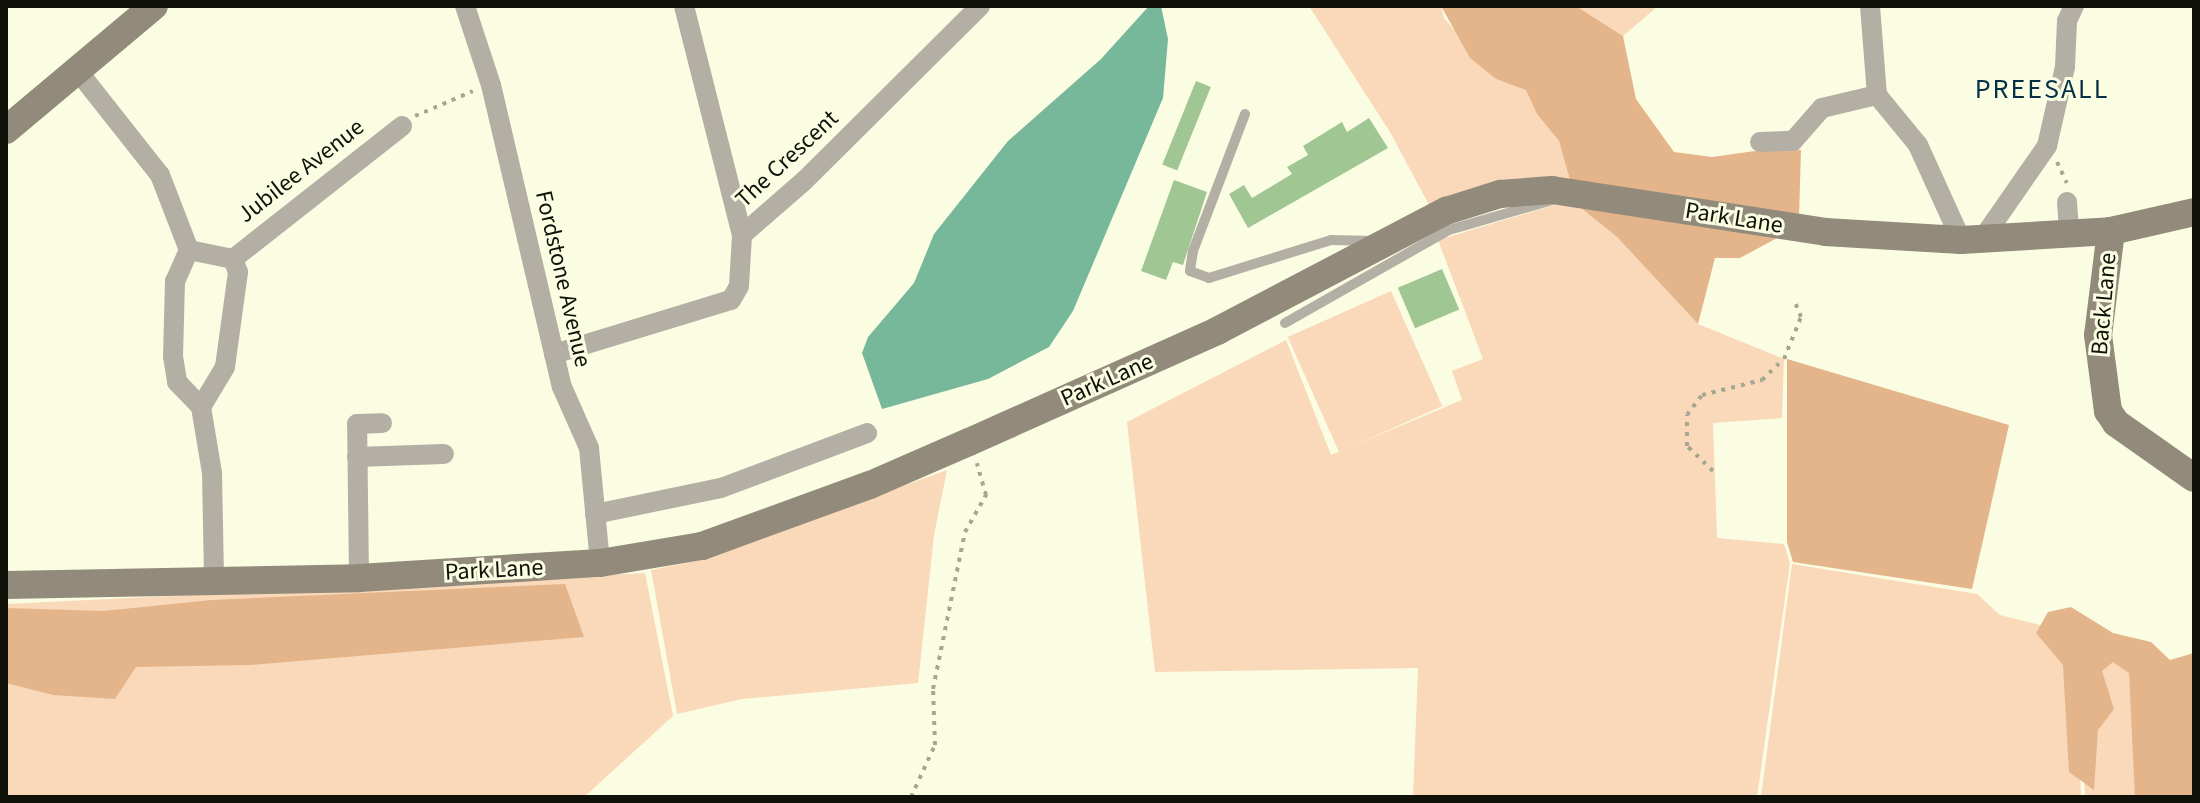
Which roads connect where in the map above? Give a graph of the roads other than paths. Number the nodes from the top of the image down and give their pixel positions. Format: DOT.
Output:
graph roads {
  1 [pos="154,6"];
  2 [pos="465,6"];
  3 [pos="684,6"];
  4 [pos="1870,6"];
  5 [pos="2074,6"];
  6 [pos="977,7"];
  7 [pos="77,70"];
  8 [pos="1877,95"];
  9 [pos="1245,114"];
  10 [pos="402,126"];
  11 [pos="6,130"];
  12 [pos="1760,142"];
  13 [pos="1568,192"];
  14 [pos="2067,202"];
  15 [pos="2194,212"];
  16 [pos="2111,231"];
  17 [pos="2069,234"];
  18 [pos="742,235"];
  19 [pos="1972,239"];
  20 [pos="1381,241"];
  21 [pos="189,250"];
  22 [pos="233,259"];
  23 [pos="1285,323"];
  24 [pos="554,354"];
  25 [pos="201,407"];
  26 [pos="382,423"];
  27 [pos="867,433"];
  28 [pos="444,454"];
  29 [pos="357,457"];
  30 [pos="2194,478"];
  31 [pos="595,514"];
  32 [pos="600,563"];
  33 [pos="359,578"];
  34 [pos="214,582"];
  35 [pos="6,585"];
  1 -- 7 [label="main road"];
  2 -- 24 [label="street, Fordstone Avenue"];
  3 -- 18 [label="street"];
  4 -- 8 [label="street"];
  5 -- 19 [label="street"];
  6 -- 18 [label="street, The Crescent"];
  7 -- 11 [label="main road"];
  7 -- 21 [label="street"];
  8 -- 12 [label="street"];
  8 -- 19 [label="street"];
  9 -- 20 [label="lane"];
  10 -- 22 [label="street, Jubilee Avenue"];
  13 -- 19 [label="main road, Park Lane"];
  13 -- 20 [label="main road, Park Lane"];
  13 -- 23 [label="lane"];
  14 -- 17 [label="street"];
  15 -- 16 [label="main road, Park Lane"];
  16 -- 17 [label="main road, Park Lane"];
  16 -- 30 [label="main road, Back Lane"];
  17 -- 19 [label="main road, Park Lane"];
  18 -- 24 [label="street, The Crescent"];
  20 -- 32 [label="main road, Park Lane"];
  21 -- 22 [label="street"];
  21 -- 25 [label="street"];
  22 -- 25 [label="street"];
  24 -- 31 [label="street, Fordstone Avenue"];
  25 -- 34 [label="street"];
  26 -- 29 [label="street"];
  27 -- 31 [label="street"];
  28 -- 29 [label="street"];
  29 -- 33 [label="street"];
  31 -- 32 [label="street, Fordstone Avenue"];
  32 -- 33 [label="main road, Park Lane"];
  33 -- 34 [label="main road, Park Lane"];
  34 -- 35 [label="main road, Park Lane"];
}
